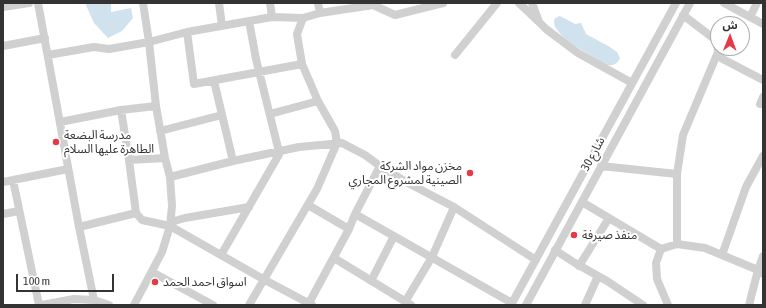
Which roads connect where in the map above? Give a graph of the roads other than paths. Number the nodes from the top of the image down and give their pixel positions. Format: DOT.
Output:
graph roads {
  1 [pos="29,3"];
  2 [pos="38,3"];
  3 [pos="143,3"];
  4 [pos="219,3"];
  5 [pos="270,3"];
  6 [pos="318,3"];
  7 [pos="443,3"];
  8 [pos="497,3"];
  9 [pos="520,3"];
  10 [pos="532,3"];
  11 [pos="676,3"];
  12 [pos="690,3"];
  13 [pos="724,3"];
  14 [pos="757,3"];
  15 [pos="372,4"];
  16 [pos="3,7"];
  17 [pos="320,13"];
  18 [pos="683,15"];
  19 [pos="748,16"];
  20 [pos="272,17"];
  21 [pos="750,17"];
  22 [pos="303,18"];
  23 [pos="249,21"];
  24 [pos="540,22"];
  25 [pos="763,24"];
  26 [pos="222,26"];
  27 [pos="187,32"];
  28 [pos="710,36"];
  29 [pos="45,38"];
  30 [pos="150,42"];
  31 [pos="3,46"];
  32 [pos="48,55"];
  33 [pos="455,55"];
  34 [pos="717,56"];
  35 [pos="302,64"];
  36 [pos="259,71"];
  37 [pos="637,74"];
  38 [pos="648,80"];
  39 [pos="763,80"];
  40 [pos="214,81"];
  41 [pos="632,83"];
  42 [pos="624,98"];
  43 [pos="318,101"];
  44 [pos="634,105"];
  45 [pos="156,106"];
  46 [pos="121,110"];
  47 [pos="270,114"];
  48 [pos="222,115"];
  49 [pos="60,122"];
  50 [pos="160,131"];
  51 [pos="337,143"];
  52 [pos="280,152"];
  53 [pos="165,158"];
  54 [pos="129,160"];
  55 [pos="233,161"];
  56 [pos="762,161"];
  57 [pos="380,166"];
  58 [pos="601,166"];
  59 [pos="68,169"];
  60 [pos="678,174"];
  61 [pos="170,177"];
  62 [pos="13,180"];
  63 [pos="3,182"];
  64 [pos="582,202"];
  65 [pos="308,204"];
  66 [pos="250,207"];
  67 [pos="454,207"];
  68 [pos="19,211"];
  69 [pos="136,213"];
  70 [pos="3,214"];
  71 [pos="355,214"];
  72 [pos="609,218"];
  73 [pos="171,224"];
  74 [pos="79,227"];
  75 [pos="349,229"];
  76 [pos="394,236"];
  77 [pos="677,244"];
  78 [pos="661,249"];
  79 [pos="555,250"];
  80 [pos="221,255"];
  81 [pos="722,255"];
  82 [pos="763,256"];
  83 [pos="432,257"];
  84 [pos="334,258"];
  85 [pos="536,260"];
  86 [pos="579,266"];
  87 [pos="152,272"];
  88 [pos="760,272"];
  89 [pos="598,276"];
  90 [pos="263,279"];
  91 [pos="371,281"];
  92 [pos="94,300"];
  93 [pos="408,303"];
  94 [pos="310,304"];
  95 [pos="512,304"];
  96 [pos="667,304"];
  97 [pos="40,305"];
  98 [pos="109,305"];
  99 [pos="134,305"];
  100 [pos="213,305"];
  101 [pos="249,305"];
  102 [pos="526,305"];
  103 [pos="585,305"];
  104 [pos="643,305"];
  105 [pos="748,305"];
  1 -- 16 [label="street"];
  2 -- 29 [label="street"];
  3 -- 30 [label="street"];
  4 -- 26 [label="street"];
  5 -- 20 [label="street"];
  6 -- 17 [label="street"];
  7 -- 15 [label="street"];
  8 -- 33 [label="street"];
  9 -- 24 [label="street"];
  10 -- 24 [label="street"];
  11 -- 37 [label="street, شارع 30"];
  12 -- 18 [label="street, شارع 30"];
  13 -- 19 [label="street"];
  14 -- 21 [label="street"];
  15 -- 17 [label="street"];
  17 -- 22 [label="street"];
  18 -- 28 [label="street"];
  18 -- 38 [label="street, شارع 30"];
  20 -- 22 [label="street"];
  20 -- 23 [label="street"];
  21 -- 25 [label="street"];
  22 -- 35 [label="street"];
  23 -- 26 [label="street"];
  23 -- 36 [label="street"];
  24 -- 41 [label="street"];
  26 -- 27 [label="street"];
  27 -- 30 [label="street"];
  27 -- 40 [label="street"];
  29 -- 31 [label="street"];
  29 -- 32 [label="street"];
  30 -- 32 [label="street"];
  30 -- 45 [label="street"];
  32 -- 49 [label="street"];
  34 -- 39 [label="street"];
  34 -- 60 [label="street"];
  35 -- 36 [label="street"];
  35 -- 43 [label="street"];
  36 -- 40 [label="street"];
  36 -- 47 [label="street"];
  37 -- 38 [label="street"];
  37 -- 41 [label="street, شارع 30"];
  38 -- 44 [label="street, شارع 30"];
  40 -- 48 [label="street"];
  41 -- 42 [label="street, شارع 30"];
  42 -- 44 [label="street"];
  42 -- 85 [label="street, شارع 30"];
  43 -- 47 [label="street"];
  43 -- 51 [label="street"];
  44 -- 58 [label="street, شارع 30"];
  45 -- 46 [label="street"];
  45 -- 50 [label="street"];
  46 -- 49 [label="street"];
  46 -- 54 [label="street"];
  47 -- 52 [label="street"];
  48 -- 50 [label="street"];
  48 -- 55 [label="street"];
  49 -- 59 [label="street"];
  50 -- 53 [label="street"];
  51 -- 52 [label="street"];
  51 -- 57 [label="street"];
  51 -- 65 [label="street"];
  52 -- 55 [label="street"];
  52 -- 66 [label="street"];
  53 -- 54 [label="street"];
  53 -- 61 [label="street"];
  54 -- 69 [label="street"];
  55 -- 61 [label="street"];
  56 -- 81 [label="street"];
  57 -- 67 [label="street"];
  57 -- 71 [label="street"];
  58 -- 60 [label="street"];
  58 -- 64 [label="street, شارع 30"];
  59 -- 62 [label="street"];
  59 -- 74 [label="street"];
  60 -- 77 [label="street"];
  61 -- 73 [label="street"];
  62 -- 63 [label="street"];
  62 -- 68 [label="street"];
  64 -- 72 [label="street"];
  64 -- 79 [label="street, شارع 30"];
  65 -- 75 [label="street"];
  65 -- 90 [label="street"];
  66 -- 73 [label="street"];
  66 -- 80 [label="street"];
  67 -- 83 [label="street"];
  67 -- 85 [label="street"];
  68 -- 70 [label="street"];
  68 -- 97 [label="street"];
  69 -- 73 [label="street"];
  69 -- 74 [label="street"];
  71 -- 75 [label="street"];
  71 -- 76 [label="street"];
  72 -- 78 [label="street"];
  72 -- 86 [label="street"];
  73 -- 80 [label="street"];
  73 -- 87 [label="street"];
  74 -- 92 [label="street"];
  75 -- 84 [label="street"];
  76 -- 83 [label="street"];
  76 -- 91 [label="street"];
  77 -- 78 [label="street"];
  77 -- 81 [label="street"];
  78 -- 96 [label="street"];
  79 -- 86 [label="street"];
  79 -- 102 [label="street, شارع 30"];
  80 -- 90 [label="street"];
  81 -- 88 [label="street"];
  82 -- 88 [label="street"];
  83 -- 93 [label="street"];
  83 -- 95 [label="street"];
  84 -- 91 [label="street"];
  84 -- 94 [label="street"];
  85 -- 95 [label="street, شارع 30"];
  86 -- 89 [label="street"];
  87 -- 99 [label="street"];
  87 -- 100 [label="street"];
  88 -- 105 [label="street"];
  89 -- 103 [label="street"];
  89 -- 104 [label="street"];
  90 -- 94 [label="street"];
  90 -- 101 [label="street"];
  91 -- 93 [label="street"];
  92 -- 97 [label="street"];
  92 -- 98 [label="street"];
}
